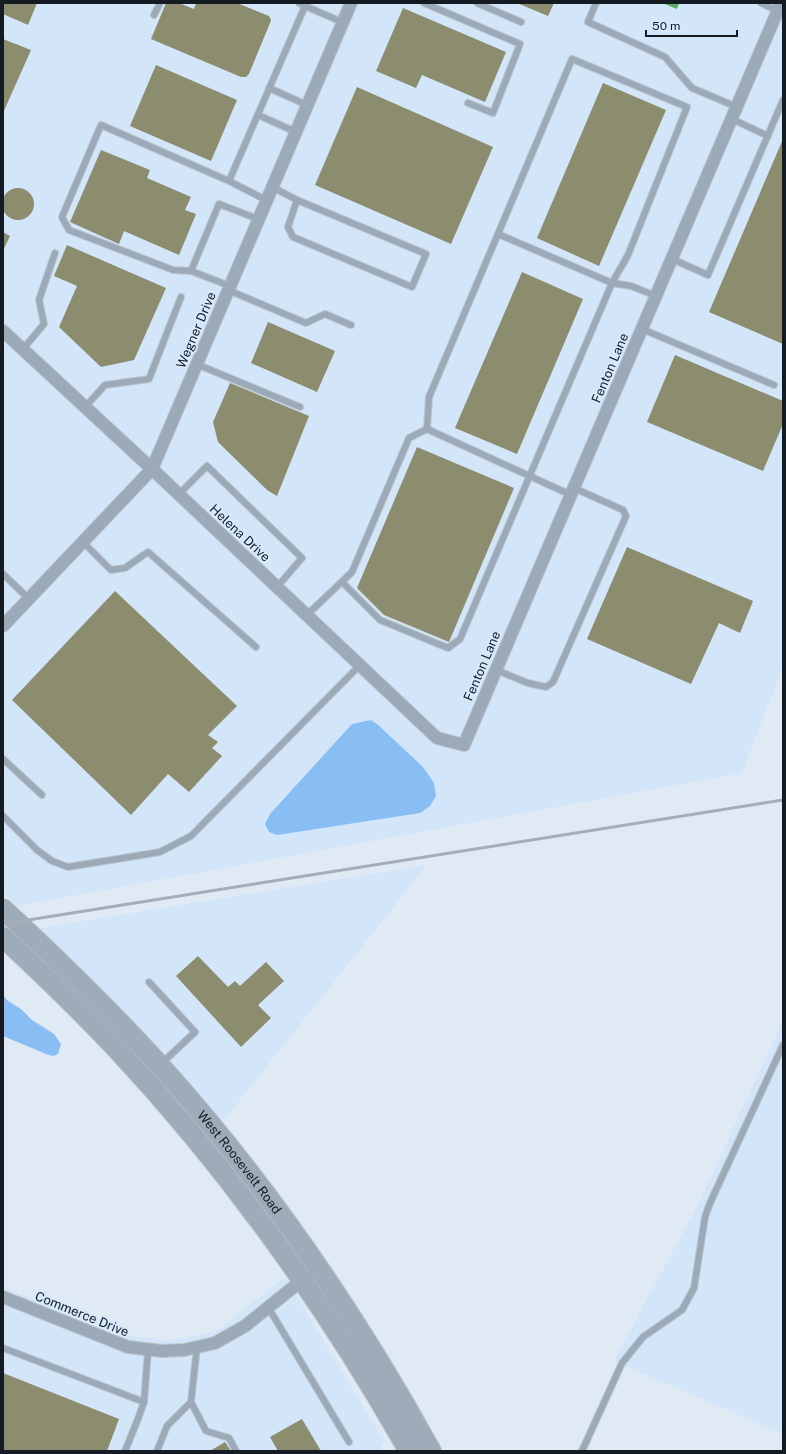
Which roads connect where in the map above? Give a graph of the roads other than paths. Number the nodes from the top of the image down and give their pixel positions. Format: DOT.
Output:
graph roads {
  1 [pos="160,3"];
  2 [pos="350,3"];
  3 [pos="424,3"];
  4 [pos="477,3"];
  5 [pos="596,3"];
  6 [pos="761,3"];
  7 [pos="303,4"];
  8 [pos="780,7"];
  9 [pos="154,15"];
  10 [pos="342,22"];
  11 [pos="521,22"];
  12 [pos="269,88"];
  13 [pos="783,100"];
  14 [pos="468,103"];
  15 [pos="307,105"];
  16 [pos="737,107"];
  17 [pos="258,115"];
  18 [pos="732,119"];
  19 [pos="296,132"];
  20 [pos="768,136"];
  21 [pos="229,181"];
  22 [pos="272,188"];
  23 [pos="266,200"];
  24 [pos="297,200"];
  25 [pos="258,219"];
  26 [pos="498,234"];
  27 [pos="55,253"];
  28 [pos="672,259"];
  29 [pos="191,271"];
  30 [pos="612,283"];
  31 [pos="229,288"];
  32 [pos="181,296"];
  33 [pos="656,296"];
  34 [pos="351,325"];
  35 [pos="642,330"];
  36 [pos="3,331"];
  37 [pos="23,350"];
  38 [pos="196,364"];
  39 [pos="774,385"];
  40 [pos="85,407"];
  41 [pos="300,407"];
  42 [pos="426,429"];
  43 [pos="152,469"];
  44 [pos="530,476"];
  45 [pos="572,492"];
  46 [pos="179,494"];
  47 [pos="83,542"];
  48 [pos="3,574"];
  49 [pos="342,582"];
  50 [pos="277,587"];
  51 [pos="29,599"];
  52 [pos="307,615"];
  53 [pos="3,626"];
  54 [pos="256,647"];
  55 [pos="360,665"];
  56 [pos="496,670"];
  57 [pos="464,745"];
  58 [pos="3,759"];
  59 [pos="42,795"];
  60 [pos="3,816"];
  61 [pos="3,909"];
  62 [pos="3,937"];
  63 [pos="149,982"];
  64 [pos="783,1045"];
  65 [pos="159,1065"];
  66 [pos="318,1268"];
  67 [pos="302,1280"];
  68 [pos="3,1297"];
  69 [pos="268,1307"];
  70 [pos="197,1347"];
  71 [pos="3,1348"];
  72 [pos="148,1350"];
  73 [pos="144,1402"];
  74 [pos="191,1402"];
  75 [pos="349,1442"];
  76 [pos="125,1451"];
  77 [pos="157,1451"];
  78 [pos="236,1451"];
  79 [pos="408,1451"];
  80 [pos="432,1451"];
  81 [pos="582,1451"];
  1 -- 9 [label="lane"];
  2 -- 10 [label="street, Wegner Drive"];
  3 -- 14 [label="lane"];
  4 -- 11 [label="lane"];
  5 -- 16 [label="lane"];
  6 -- 8 [label="lane"];
  7 -- 10 [label="lane"];
  7 -- 12 [label="lane"];
  8 -- 16 [label="street, Fenton Lane"];
  10 -- 15 [label="street, Wegner Drive"];
  12 -- 15 [label="lane"];
  12 -- 17 [label="lane"];
  13 -- 20 [label="lane"];
  15 -- 19 [label="street, Wegner Drive"];
  16 -- 18 [label="street, Fenton Lane"];
  17 -- 19 [label="lane"];
  17 -- 21 [label="lane"];
  18 -- 20 [label="lane"];
  18 -- 28 [label="street, Fenton Lane"];
  19 -- 22 [label="street, Wegner Drive"];
  20 -- 28 [label="lane"];
  21 -- 23 [label="lane"];
  21 -- 29 [label="lane"];
  22 -- 23 [label="street, Wegner Drive"];
  22 -- 24 [label="lane"];
  23 -- 25 [label="street, Wegner Drive"];
  24 -- 24 [label="lane"];
  25 -- 29 [label="lane"];
  25 -- 31 [label="street, Wegner Drive"];
  26 -- 30 [label="lane"];
  26 -- 30 [label="lane"];
  26 -- 42 [label="lane"];
  27 -- 37 [label="lane"];
  28 -- 33 [label="street, Fenton Lane"];
  29 -- 31 [label="lane"];
  30 -- 33 [label="lane"];
  30 -- 44 [label="lane"];
  31 -- 34 [label="lane"];
  31 -- 38 [label="street, Wegner Drive"];
  32 -- 40 [label="lane"];
  33 -- 35 [label="street, Fenton Lane"];
  35 -- 39 [label="lane"];
  35 -- 45 [label="street, Fenton Lane"];
  36 -- 37 [label="street, Helena Drive"];
  37 -- 40 [label="street, Helena Drive"];
  38 -- 41 [label="lane"];
  38 -- 43 [label="street, Wegner Drive"];
  40 -- 43 [label="street, Helena Drive"];
  42 -- 44 [label="lane"];
  42 -- 49 [label="lane"];
  43 -- 46 [label="street, Helena Drive"];
  43 -- 47 [label="street, Wegner Drive"];
  44 -- 45 [label="lane"];
  44 -- 49 [label="lane"];
  45 -- 56 [label="street, Fenton Lane"];
  45 -- 56 [label="lane"];
  46 -- 50 [label="street, Helena Drive"];
  46 -- 50 [label="lane"];
  47 -- 51 [label="street, Wegner Drive"];
  47 -- 54 [label="lane"];
  48 -- 51 [label="lane"];
  49 -- 52 [label="lane"];
  50 -- 52 [label="street, Helena Drive"];
  51 -- 53 [label="street, Wegner Drive"];
  52 -- 55 [label="street, Helena Drive"];
  55 -- 57 [label="street, Helena Drive"];
  55 -- 60 [label="lane"];
  56 -- 57 [label="street, Fenton Lane"];
  58 -- 59 [label="lane"];
  61 -- 65 [label="main road, West Roosevelt Road"];
  62 -- 67 [label="main road, West Roosevelt Road"];
  63 -- 65 [label="lane"];
  64 -- 81 [label="lane"];
  65 -- 66 [label="main road, West Roosevelt Road"];
  66 -- 67 [label="street, Commerce Drive"];
  66 -- 80 [label="main road, West Roosevelt Road"];
  67 -- 69 [label="street, Commerce Drive"];
  67 -- 79 [label="main road, West Roosevelt Road"];
  68 -- 72 [label="street, Commerce Drive"];
  69 -- 70 [label="street, Commerce Drive"];
  69 -- 75 [label="lane"];
  70 -- 72 [label="street, Commerce Drive"];
  70 -- 74 [label="lane"];
  71 -- 73 [label="lane"];
  72 -- 73 [label="lane"];
  73 -- 76 [label="lane"];
  74 -- 77 [label="lane"];
  74 -- 78 [label="lane"];
}
